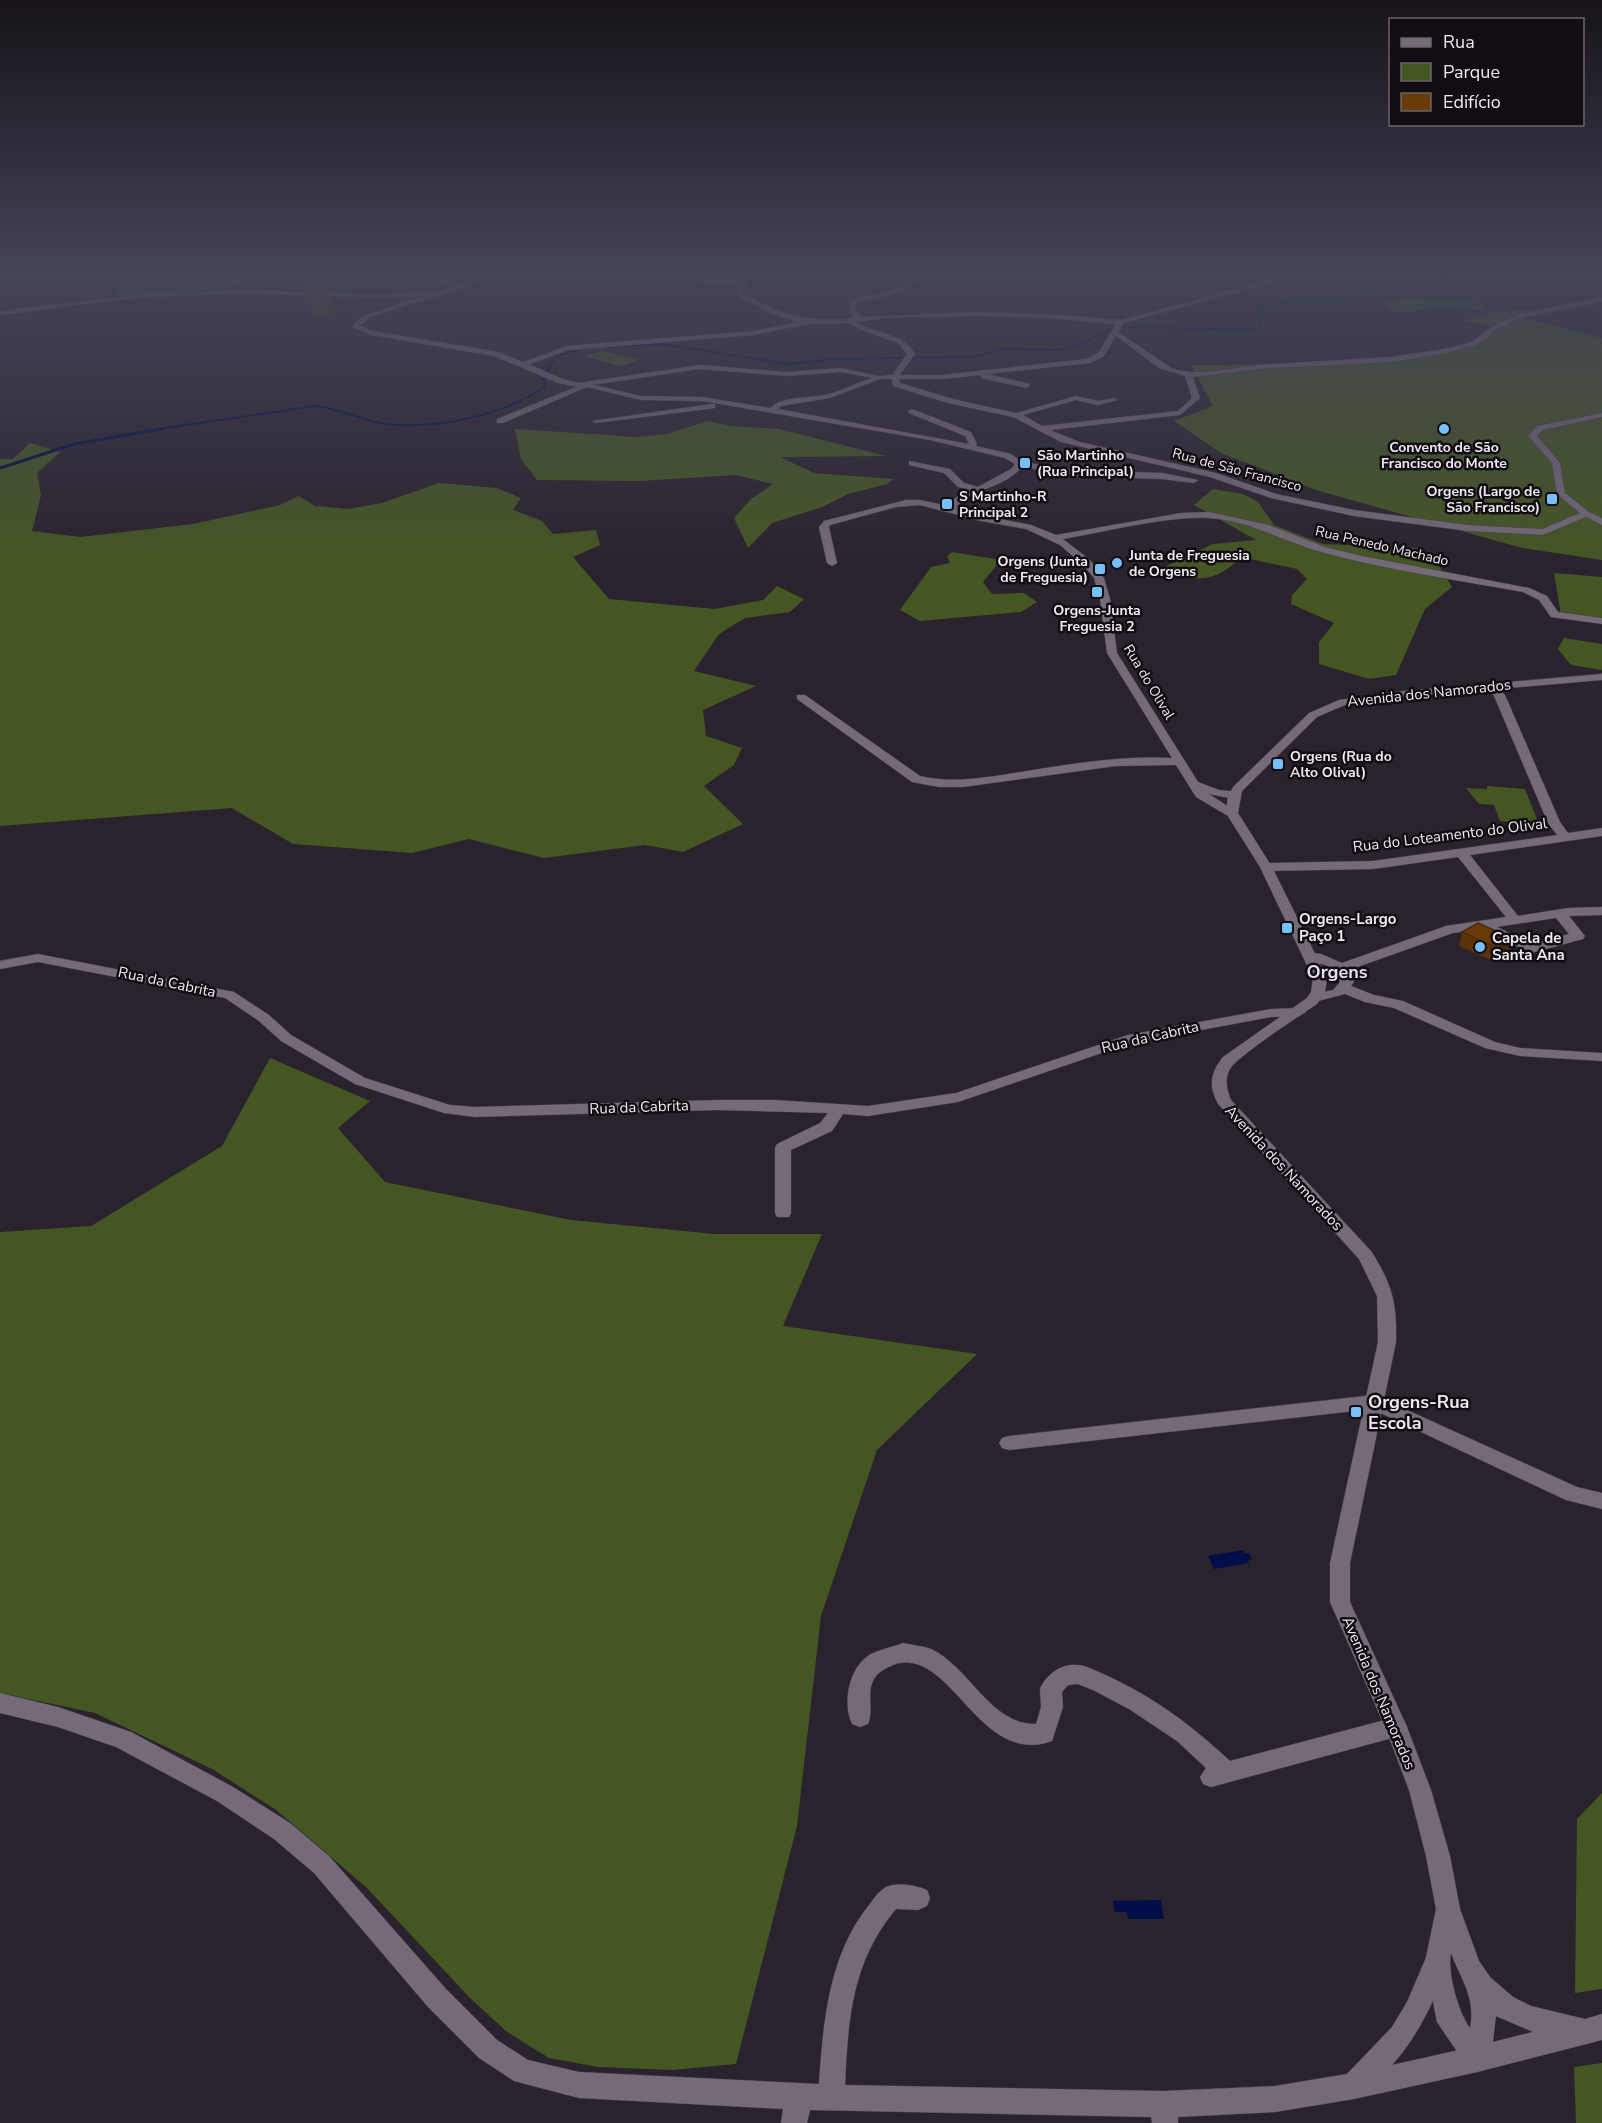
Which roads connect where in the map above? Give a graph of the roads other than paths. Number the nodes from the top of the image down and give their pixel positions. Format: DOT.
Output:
graph roads {
  1 [pos="537,371"];
  2 [pos="657,371"];
  3 [pos="751,371"];
  4 [pos="827,371"];
  5 [pos="847,371"];
  6 [pos="899,371"];
  7 [pos="990,371"];
  8 [pos="1171,371"];
  9 [pos="1217,371"];
  10 [pos="975,374"];
  11 [pos="1188,374"];
  12 [pos="895,376"];
  13 [pos="879,377"];
  14 [pos="1015,377"];
  15 [pos="1007,380"];
  16 [pos="570,384"];
  17 [pos="586,385"];
  18 [pos="1027,386"];
  19 [pos="555,397"];
  20 [pos="1114,399"];
  21 [pos="723,403"];
  22 [pos="912,411"];
  23 [pos="779,413"];
  24 [pos="1016,415"];
  25 [pos="1602,415"];
  26 [pos="500,421"];
  27 [pos="596,421"];
  28 [pos="1042,428"];
  29 [pos="971,447"];
  30 [pos="912,463"];
  31 [pos="1020,464"];
  32 [pos="981,490"];
  33 [pos="1274,496"];
  34 [pos="957,510"];
  35 [pos="1586,514"];
  36 [pos="1602,522"];
  37 [pos="1053,538"];
  38 [pos="832,563"];
  39 [pos="1602,621"];
  40 [pos="1602,677"];
  41 [pos="1491,686"];
  42 [pos="801,697"];
  43 [pos="1179,762"];
  44 [pos="1189,779"];
  45 [pos="1234,795"];
  46 [pos="1232,813"];
  47 [pos="1602,832"];
  48 [pos="1565,837"];
  49 [pos="1461,852"];
  50 [pos="1266,867"];
  51 [pos="1602,911"];
  52 [pos="1560,914"];
  53 [pos="1515,920"];
  54 [pos="1482,925"];
  55 [pos="1310,955"];
  56 [pos="1341,968"];
  57 [pos="0,969"];
  58 [pos="1344,988"];
  59 [pos="1314,998"];
  60 [pos="1299,1012"];
  61 [pos="1602,1057"];
  62 [pos="837,1111"];
  63 [pos="783,1212"];
  64 [pos="1374,1401"];
  65 [pos="1009,1443"];
  66 [pos="1602,1501"];
  67 [pos="0,1703"];
  68 [pos="860,1717"];
  69 [pos="1396,1727"];
  70 [pos="918,1898"];
  71 [pos="1448,1909"];
  72 [pos="1437,1962"];
  73 [pos="1481,1986"];
  74 [pos="1593,2029"];
  75 [pos="1477,2059"];
  76 [pos="1354,2086"];
  77 [pos="799,2097"];
  78 [pos="831,2098"];
  79 [pos="1164,2114"];
  80 [pos="794,2123"];
  1 -- 16 [label="street"];
  2 -- 17 [label="street"];
  3 -- 4 [label="street"];
  5 -- 13 [label="street"];
  6 -- 12 [label="street"];
  7 -- 10 [label="street"];
  8 -- 11 [label="street"];
  9 -- 11 [label="street"];
  10 -- 12 [label="street"];
  10 -- 15 [label="street"];
  11 -- 28 [label="street"];
  12 -- 13 [label="street"];
  12 -- 24 [label="street, Rua de São Francisco"];
  13 -- 23 [label="street"];
  14 -- 15 [label="street"];
  15 -- 18 [label="street"];
  16 -- 17 [label="street"];
  16 -- 19 [label="street"];
  17 -- 19 [label="street"];
  17 -- 21 [label="street"];
  19 -- 26 [label="street"];
  20 -- 24 [label="street"];
  21 -- 23 [label="street"];
  21 -- 27 [label="street"];
  22 -- 29 [label="street"];
  23 -- 29 [label="street"];
  24 -- 28 [label="street, Rua de São Francisco"];
  25 -- 35 [label="street"];
  28 -- 33 [label="street, Rua de São Francisco"];
  29 -- 31 [label="street"];
  30 -- 32 [label="street"];
  31 -- 32 [label="street"];
  31 -- 33 [label="street"];
  32 -- 34 [label="street"];
  33 -- 35 [label="street, Rua de São Francisco"];
  34 -- 37 [label="street, Rua do Olival"];
  34 -- 38 [label="street, Rua do Olival"];
  35 -- 36 [label="street"];
  37 -- 39 [label="street, Rua Penedo Machado"];
  37 -- 43 [label="street, Rua do Olival"];
  40 -- 41 [label="street, Avenida dos Namorados"];
  41 -- 45 [label="street, Avenida dos Namorados"];
  41 -- 48 [label="street"];
  42 -- 43 [label="street"];
  43 -- 44 [label="street, Rua do Olival"];
  44 -- 45 [label="street"];
  44 -- 46 [label="street, Rua do Olival"];
  45 -- 46 [label="street"];
  46 -- 50 [label="street"];
  47 -- 48 [label="street, Rua do Loteamento do Olival"];
  48 -- 49 [label="street, Rua do Loteamento do Olival"];
  49 -- 50 [label="street, Rua do Loteamento do Olival"];
  49 -- 53 [label="street"];
  50 -- 55 [label="street"];
  51 -- 52 [label="street"];
  52 -- 53 [label="street"];
  52 -- 54 [label="street"];
  53 -- 54 [label="street"];
  54 -- 56 [label="street"];
  55 -- 56 [label="street"];
  55 -- 59 [label="street"];
  56 -- 58 [label="street"];
  57 -- 62 [label="street, Rua da Cabrita"];
  58 -- 59 [label="street"];
  58 -- 61 [label="street"];
  59 -- 60 [label="street, Avenida dos Namorados"];
  60 -- 62 [label="street, Rua da Cabrita"];
  60 -- 64 [label="street, Avenida dos Namorados"];
  62 -- 63 [label="street"];
  64 -- 65 [label="street"];
  64 -- 66 [label="street"];
  64 -- 69 [label="street, Avenida dos Namorados"];
  67 -- 77 [label="street"];
  68 -- 69 [label="street"];
  69 -- 71 [label="street, Avenida dos Namorados"];
  70 -- 78 [label="street"];
  71 -- 72 [label="street"];
  71 -- 73 [label="street"];
  72 -- 75 [label="street"];
  72 -- 76 [label="street"];
  73 -- 74 [label="street"];
  73 -- 75 [label="street"];
  74 -- 75 [label="street"];
  75 -- 76 [label="street"];
  76 -- 79 [label="street"];
  77 -- 78 [label="street"];
  77 -- 80 [label="street"];
  78 -- 79 [label="street"];
}
